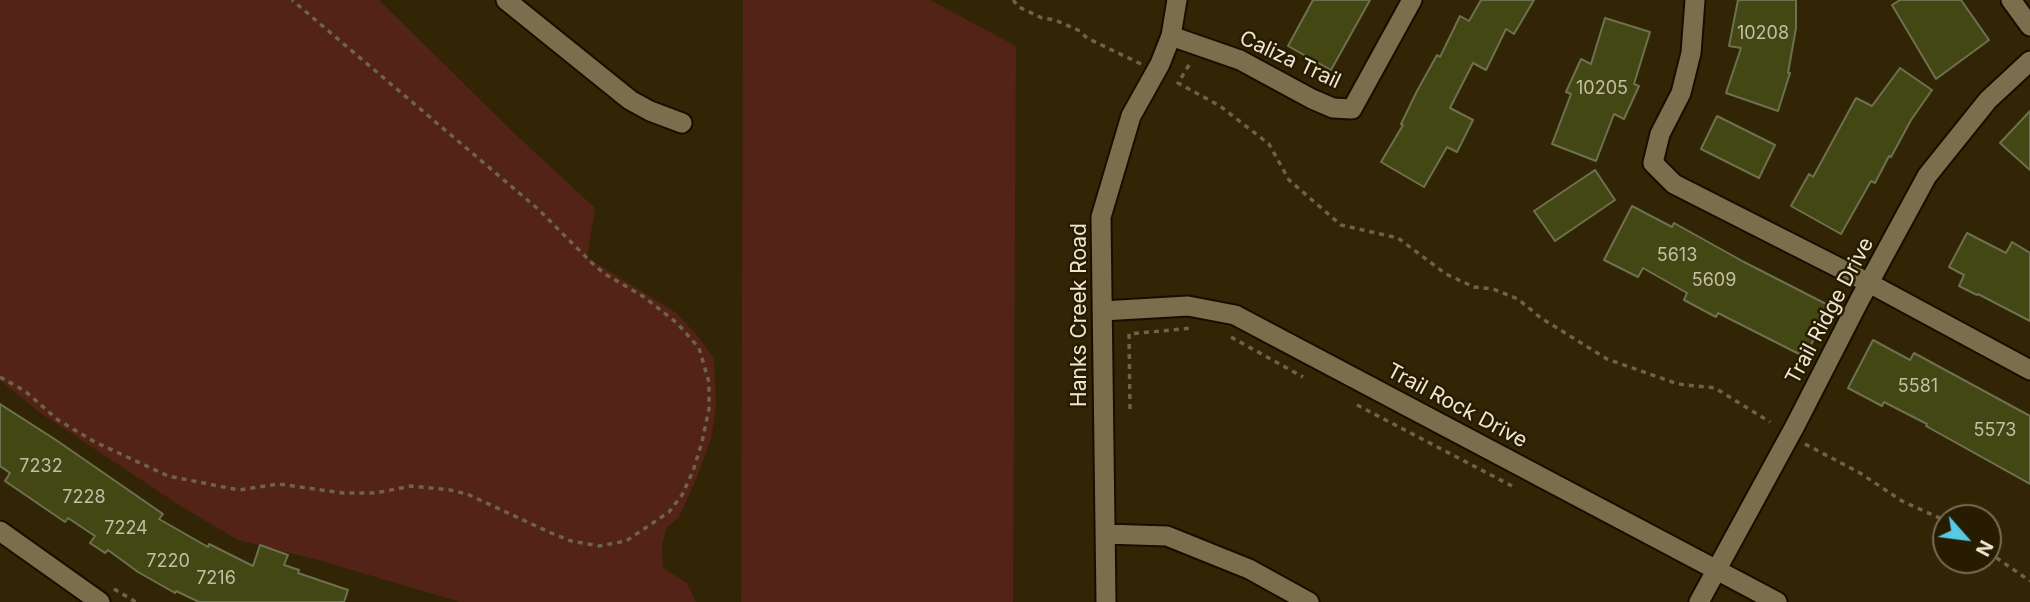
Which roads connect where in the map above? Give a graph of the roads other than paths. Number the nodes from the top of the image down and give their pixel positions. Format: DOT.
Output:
graph roads {
  1 [pos="506,0"];
  2 [pos="1177,0"];
  3 [pos="1412,0"];
  4 [pos="1695,0"];
  5 [pos="2011,0"];
  6 [pos="2030,26"];
  7 [pos="1171,36"];
  8 [pos="2030,61"];
  9 [pos="682,123"];
  10 [pos="1869,283"];
  11 [pos="1102,311"];
  12 [pos="2030,370"];
  13 [pos="0,531"];
  14 [pos="1105,534"];
  15 [pos="1717,569"];
  16 [pos="100,602"];
  17 [pos="1106,602"];
  18 [pos="1309,602"];
  19 [pos="1699,602"];
  20 [pos="1777,602"];
  1 -- 9 [label="street"];
  2 -- 7 [label="street, Hanks Creek Road"];
  3 -- 7 [label="street, Caliza Trail"];
  4 -- 10 [label="street"];
  5 -- 6 [label="street"];
  7 -- 11 [label="street, Hanks Creek Road"];
  8 -- 10 [label="street, Trail Ridge Drive"];
  10 -- 12 [label="street"];
  10 -- 15 [label="street, Trail Ridge Drive"];
  11 -- 14 [label="street, Hanks Creek Road"];
  11 -- 15 [label="street, Trail Rock Drive"];
  13 -- 16 [label="street"];
  14 -- 17 [label="street, Hanks Creek Road"];
  14 -- 18 [label="street"];
  15 -- 19 [label="street, Trail Ridge Drive"];
  15 -- 20 [label="street, Trail Rock Drive"];
}
